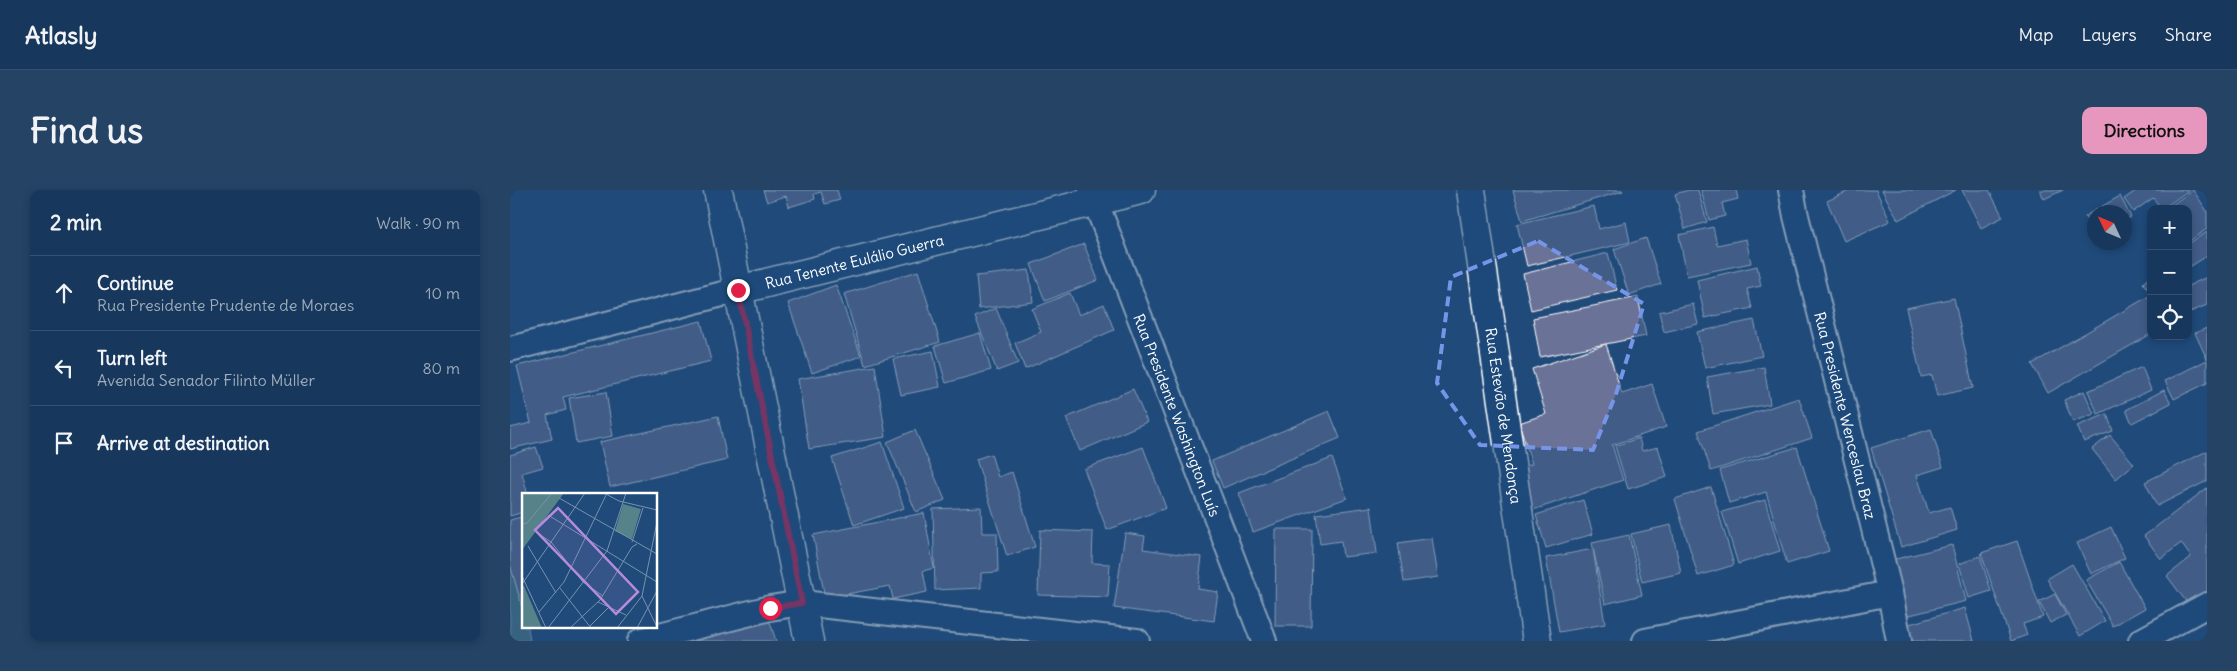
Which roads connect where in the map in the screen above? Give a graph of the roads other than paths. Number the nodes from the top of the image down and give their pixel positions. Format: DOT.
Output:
graph roads {
  1 [pos="718,190"];
  2 [pos="1140,190"];
  3 [pos="1471,190"];
  4 [pos="1791,190"];
  5 [pos="1093,196"];
  6 [pos="738,290"];
  7 [pos="510,349"];
  8 [pos="1890,593"];
  9 [pos="802,603"];
  10 [pos="2207,605"];
  11 [pos="640,641"];
  12 [pos="809,641"];
  13 [pos="1137,641"];
  14 [pos="1264,641"];
  15 [pos="1537,641"];
  16 [pos="1645,641"];
  17 [pos="1899,641"];
  18 [pos="2141,641"];
  1 -- 6 [label="street"];
  2 -- 5 [label="street, Rua Tenente Eulálio Guerra"];
  3 -- 15 [label="street, Rua Estevão de Mendonça"];
  4 -- 8 [label="street, Rua Presidente Wenceslau Braz"];
  5 -- 6 [label="street, Rua Tenente Eulálio Guerra"];
  5 -- 14 [label="street, Rua Presidente Washington Luís"];
  6 -- 7 [label="street, Rua Tenente Eulálio Guerra"];
  6 -- 9 [label="street"];
  8 -- 16 [label="street"];
  8 -- 17 [label="street, Rua Presidente Wenceslau Braz"];
  9 -- 11 [label="street"];
  9 -- 12 [label="street"];
  9 -- 13 [label="street"];
  10 -- 18 [label="street"];
}
